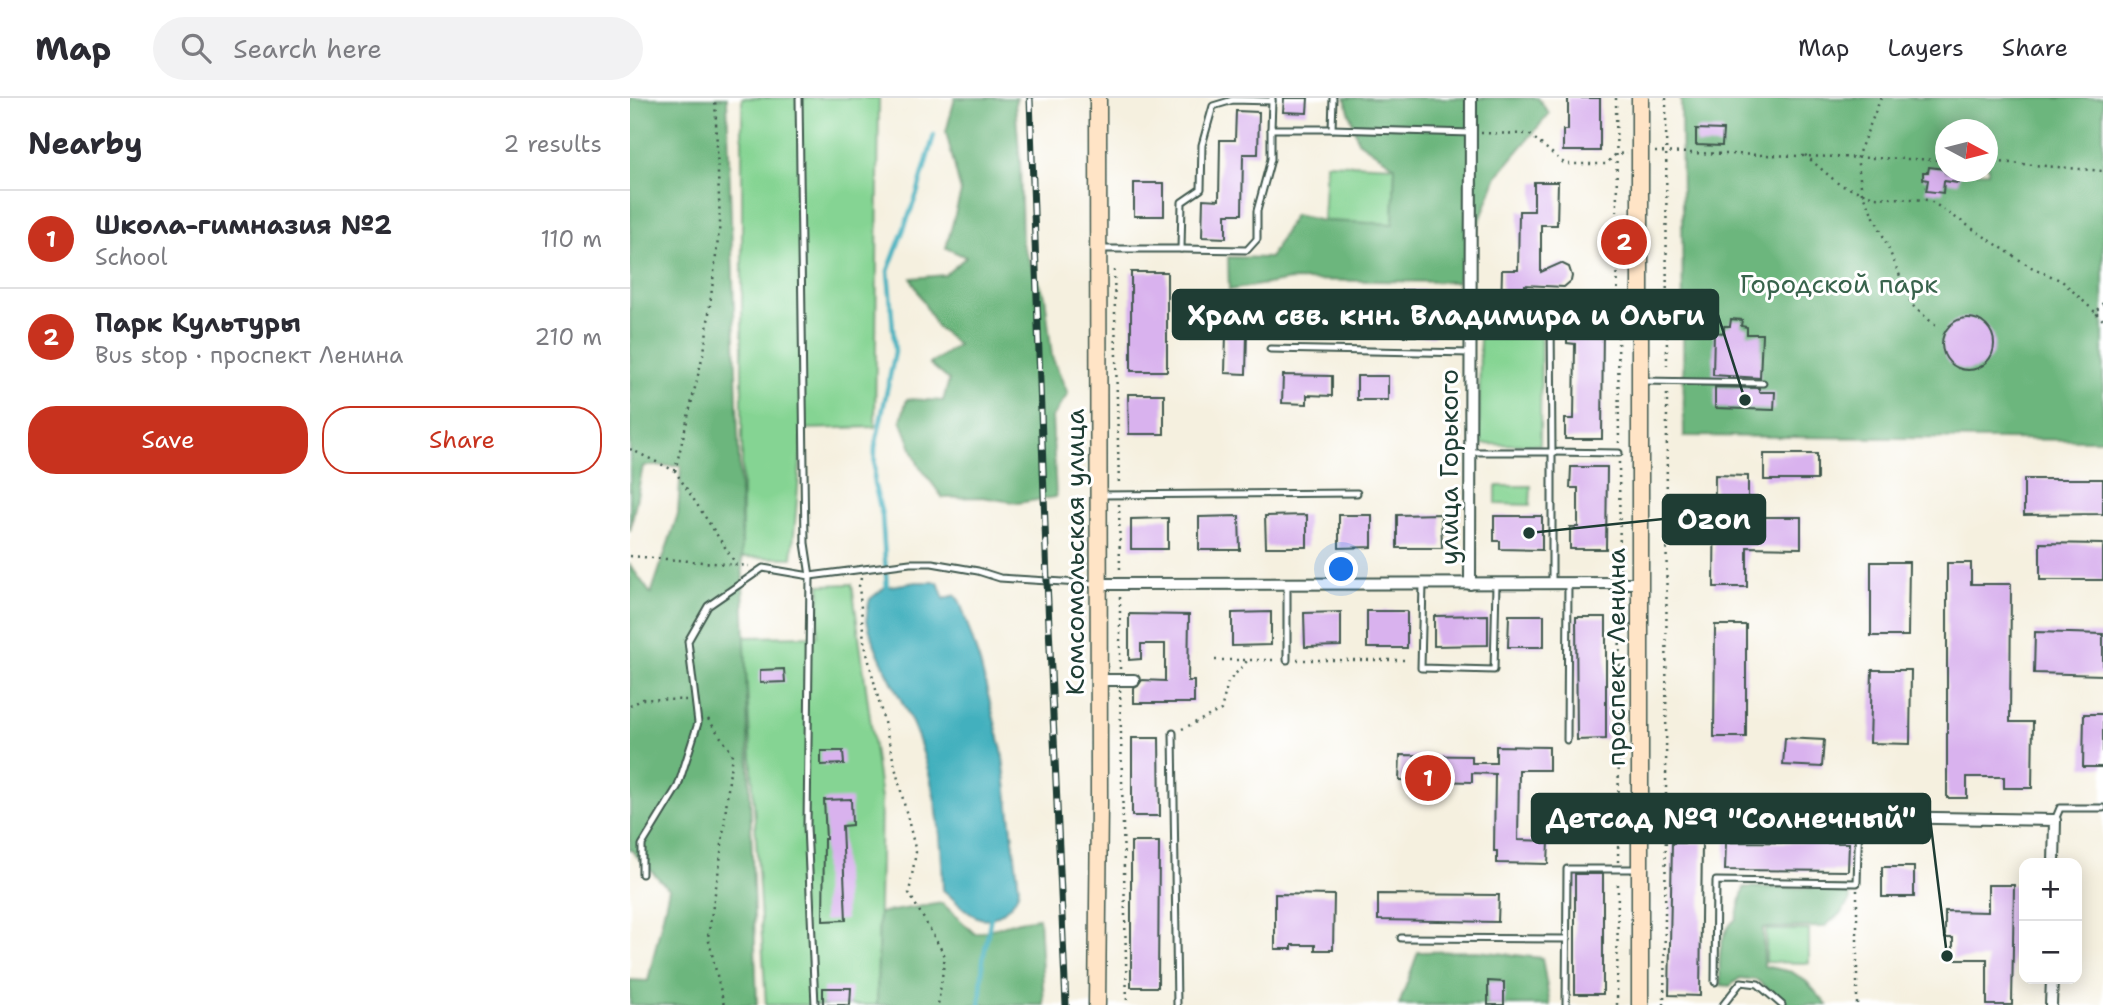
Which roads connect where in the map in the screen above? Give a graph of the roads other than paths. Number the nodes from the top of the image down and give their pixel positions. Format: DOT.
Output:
graph roads {
  1 [pos="799,98"];
  2 [pos="1098,98"];
  3 [pos="1333,98"];
  4 [pos="1471,98"];
  5 [pos="1640,98"];
  6 [pos="1272,99"];
  7 [pos="1271,129"];
  8 [pos="1332,129"];
  9 [pos="1471,133"];
  10 [pos="1097,248"];
  11 [pos="1181,249"];
  12 [pos="1471,316"];
  13 [pos="1270,349"];
  14 [pos="1471,353"];
  15 [pos="1641,381"];
  16 [pos="1763,383"];
  17 [pos="1471,452"];
  18 [pos="1552,452"];
  19 [pos="1619,453"];
  20 [pos="1357,494"];
  21 [pos="1098,495"];
  22 [pos="810,576"];
  23 [pos="1471,583"];
  24 [pos="1496,583"];
  25 [pos="1552,583"];
  26 [pos="1568,583"];
  27 [pos="1639,583"];
  28 [pos="1098,584"];
  29 [pos="1287,584"];
  30 [pos="1423,584"];
  31 [pos="1287,660"];
  32 [pos="1099,680"];
  33 [pos="1134,680"];
  34 [pos="1173,733"];
  35 [pos="1567,740"];
  36 [pos="2103,808"];
  37 [pos="1640,813"];
  38 [pos="1858,816"];
  39 [pos="2055,820"];
  40 [pos="2054,858"];
  41 [pos="1640,869"];
  42 [pos="642,874"];
  43 [pos="1401,937"];
  44 [pos="1567,939"];
  45 [pos="1715,982"];
  46 [pos="2052,984"];
  47 [pos="815,1005"];
  48 [pos="1097,1005"];
  49 [pos="1177,1005"];
  50 [pos="1566,1005"];
  51 [pos="1640,1005"];
  52 [pos="1723,1005"];
  53 [pos="1782,1005"];
  54 [pos="2051,1005"];
  1 -- 22 [label="lane"];
  2 -- 10 [label="main road, Комсомольская улица"];
  3 -- 8 [label="lane"];
  4 -- 9 [label="street, улица Горького"];
  5 -- 15 [label="main road, проспект Ленина"];
  6 -- 7 [label="lane"];
  6 -- 11 [label="lane"];
  7 -- 8 [label="lane"];
  7 -- 11 [label="lane"];
  8 -- 9 [label="lane"];
  9 -- 12 [label="street, улица Горького"];
  10 -- 11 [label="lane"];
  10 -- 21 [label="main road, Комсомольская улица"];
  12 -- 14 [label="street, улица Горького"];
  12 -- 18 [label="lane"];
  13 -- 14 [label="lane"];
  14 -- 17 [label="street, улица Горького"];
  15 -- 16 [label="lane"];
  15 -- 27 [label="main road, проспект Ленина"];
  17 -- 18 [label="lane"];
  17 -- 23 [label="street, улица Горького"];
  18 -- 19 [label="lane"];
  18 -- 25 [label="lane"];
  20 -- 21 [label="lane"];
  21 -- 28 [label="main road, Комсомольская улица"];
  22 -- 28 [label="lane"];
  22 -- 42 [label="lane"];
  22 -- 47 [label="lane"];
  23 -- 24 [label="street"];
  23 -- 30 [label="street"];
  24 -- 25 [label="street"];
  24 -- 30 [label="lane"];
  25 -- 26 [label="street"];
  26 -- 27 [label="street"];
  26 -- 35 [label="lane"];
  27 -- 37 [label="main road, проспект Ленина"];
  28 -- 29 [label="street"];
  28 -- 32 [label="main road, Комсомольская улица"];
  29 -- 30 [label="street"];
  29 -- 31 [label="lane"];
  32 -- 33 [label="street"];
  32 -- 48 [label="main road, Комсомольская улица"];
  34 -- 49 [label="lane"];
  36 -- 39 [label="lane"];
  37 -- 38 [label="street"];
  37 -- 41 [label="main road, проспект Ленина"];
  38 -- 39 [label="street"];
  38 -- 45 [label="lane"];
  39 -- 40 [label="street"];
  41 -- 44 [label="lane"];
  41 -- 51 [label="main road, проспект Ленина"];
  43 -- 44 [label="lane"];
  44 -- 50 [label="lane"];
  46 -- 54 [label="street"];
  52 -- 53 [label="lane"];
}
